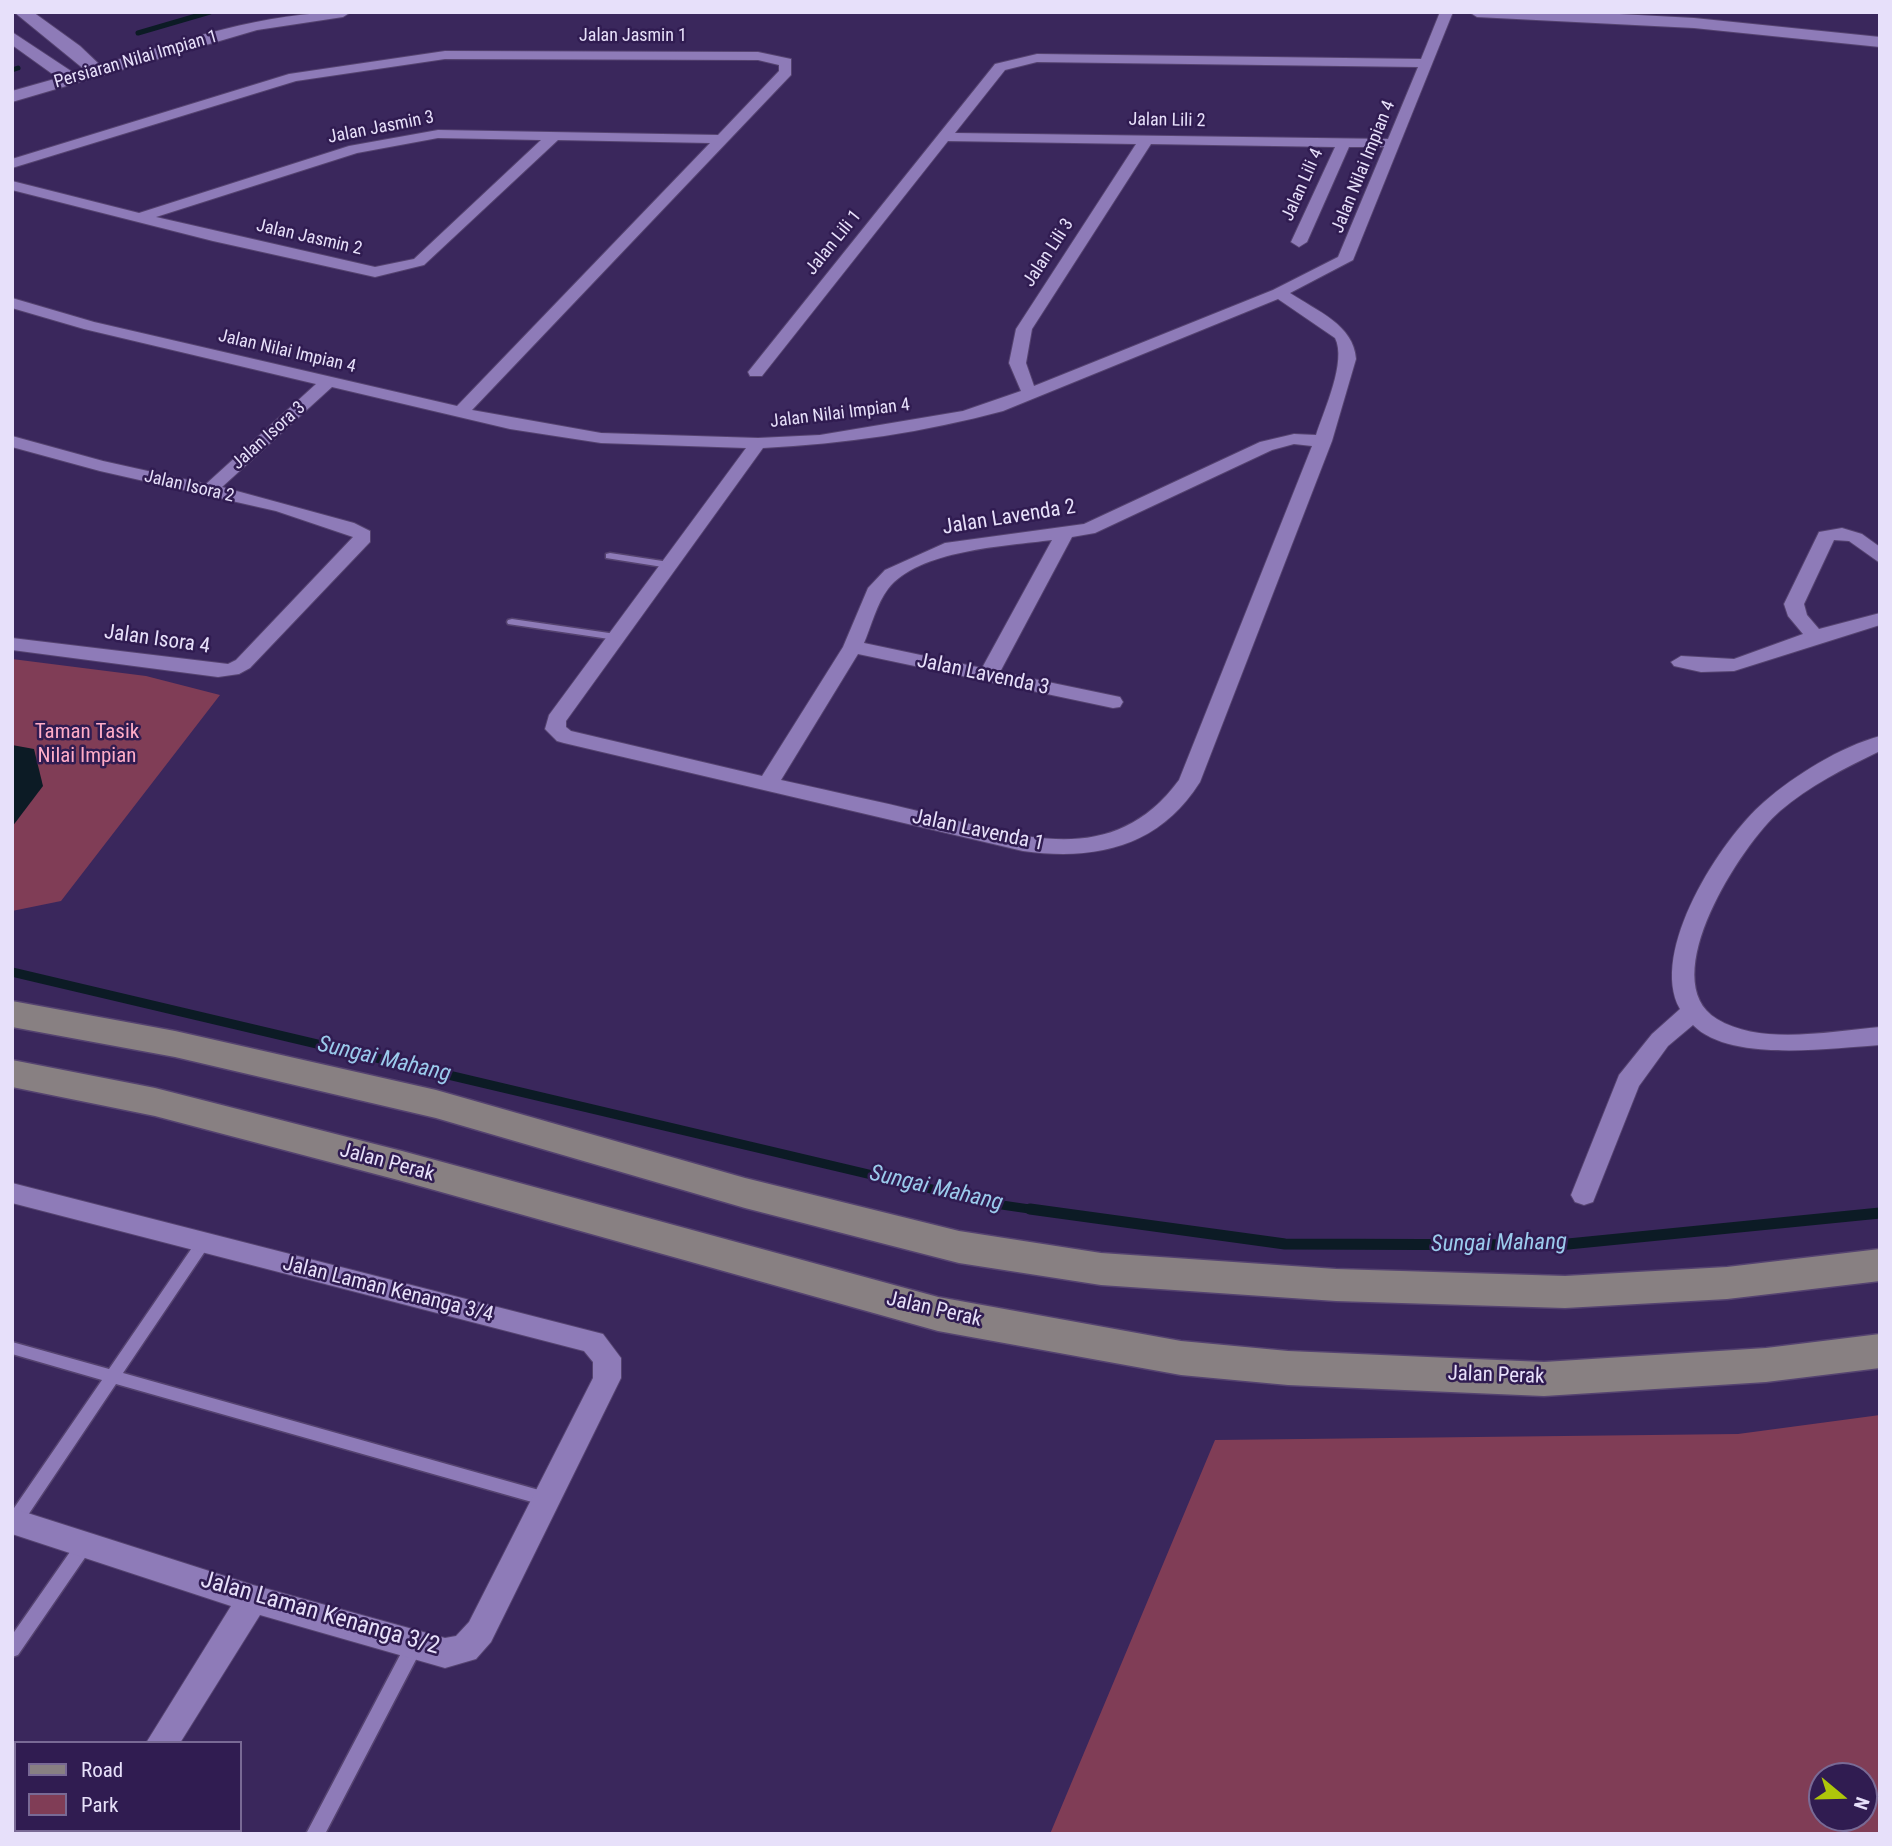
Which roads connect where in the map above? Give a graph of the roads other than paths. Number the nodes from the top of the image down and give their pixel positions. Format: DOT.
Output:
graph roads {
  1 [pos="22,12"];
  2 [pos="265,12"];
  3 [pos="343,12"];
  4 [pos="1447,12"];
  5 [pos="1478,12"];
  6 [pos="1686,12"];
  7 [pos="1880,33"];
  8 [pos="12,37"];
  9 [pos="1880,42"];
  10 [pos="74,50"];
  11 [pos="124,53"];
  12 [pos="40,57"];
  13 [pos="1428,63"];
  14 [pos="93,67"];
  15 [pos="67,75"];
  16 [pos="21,83"];
  17 [pos="12,97"];
  18 [pos="554,136"];
  19 [pos="943,138"];
  20 [pos="723,139"];
  21 [pos="1146,140"];
  22 [pos="1391,143"];
  23 [pos="1343,144"];
  24 [pos="12,164"];
  25 [pos="12,185"];
  26 [pos="139,218"];
  27 [pos="1299,242"];
  28 [pos="1279,293"];
  29 [pos="12,303"];
  30 [pos="756,372"];
  31 [pos="329,381"];
  32 [pos="1031,394"];
  33 [pos="461,412"];
  34 [pos="12,441"];
  35 [pos="1323,441"];
  36 [pos="758,443"];
  37 [pos="208,491"];
  38 [pos="1064,534"];
  39 [pos="363,535"];
  40 [pos="610,556"];
  41 [pos="1880,557"];
  42 [pos="669,565"];
  43 [pos="1880,620"];
  44 [pos="512,622"];
  45 [pos="617,637"];
  46 [pos="1815,637"];
  47 [pos="12,644"];
  48 [pos="853,647"];
  49 [pos="1681,662"];
  50 [pos="988,676"];
  51 [pos="1113,702"];
  52 [pos="1880,743"];
  53 [pos="767,785"];
  54 [pos="1692,1012"];
  55 [pos="12,1014"];
  56 [pos="1880,1036"];
  57 [pos="12,1073"];
  58 [pos="12,1193"];
  59 [pos="1584,1195"];
  60 [pos="203,1243"];
  61 [pos="1880,1265"];
  62 [pos="12,1348"];
  63 [pos="1880,1351"];
  64 [pos="112,1376"];
  65 [pos="546,1499"];
  66 [pos="13,1522"];
  67 [pos="85,1544"];
  68 [pos="253,1599"];
  69 [pos="415,1643"];
  70 [pos="12,1649"];
  71 [pos="163,1741"];
  72 [pos="315,1834"];
  1 -- 10 [label="street"];
  2 -- 11 [label="street, Persiaran Nilai Impian 1"];
  3 -- 14 [label="street, Persiaran Nilai Impian 1"];
  4 -- 13 [label="street, Jalan Nilai Impian 4"];
  5 -- 9 [label="street"];
  6 -- 7 [label="street"];
  8 -- 12 [label="street"];
  10 -- 11 [label="street"];
  10 -- 14 [label="street"];
  11 -- 14 [label="street, Persiaran Nilai Impian 1"];
  12 -- 15 [label="street"];
  12 -- 16 [label="street"];
  13 -- 19 [label="street, Jalan Lili 1"];
  13 -- 22 [label="street, Jalan Nilai Impian 4"];
  14 -- 15 [label="street, Persiaran Nilai Impian 1"];
  15 -- 16 [label="street, Persiaran Nilai Impian 1"];
  15 -- 17 [label="street, Persiaran Nilai Impian 1"];
  18 -- 20 [label="street, Jalan Jasmin 3"];
  18 -- 26 [label="street, Jalan Jasmin 3"];
  18 -- 26 [label="street, Jalan Jasmin 2"];
  19 -- 21 [label="street, Jalan Lili 2"];
  19 -- 30 [label="street, Jalan Lili 1"];
  20 -- 24 [label="street, Jalan Jasmin 1"];
  20 -- 33 [label="street, Jalan Jasmin 1"];
  21 -- 23 [label="street, Jalan Lili 2"];
  21 -- 32 [label="street, Jalan Lili 3"];
  22 -- 23 [label="street, Jalan Lili 2"];
  22 -- 28 [label="street, Jalan Nilai Impian 4"];
  23 -- 27 [label="street, Jalan Lili 4"];
  25 -- 26 [label="street, Jalan Jasmin 2"];
  28 -- 32 [label="street, Jalan Nilai Impian 4"];
  28 -- 35 [label="street, Jalan Lavenda 1"];
  29 -- 31 [label="street, Jalan Nilai Impian 4"];
  31 -- 33 [label="street, Jalan Nilai Impian 4"];
  31 -- 37 [label="street, Jalan Isora 3"];
  32 -- 36 [label="street, Jalan Nilai Impian 4"];
  33 -- 36 [label="street, Jalan Nilai Impian 4"];
  34 -- 37 [label="street, Jalan Isora 2"];
  35 -- 38 [label="street, Jalan Lavenda 2"];
  35 -- 53 [label="street, Jalan Lavenda 1"];
  36 -- 42 [label="street, Jalan Lavenda 1"];
  37 -- 39 [label="street, Jalan Isora 2"];
  38 -- 48 [label="street, Jalan Lavenda 2"];
  38 -- 50 [label="street"];
  39 -- 47 [label="street, Jalan Isora 4"];
  40 -- 42 [label="lane"];
  41 -- 46 [label="street"];
  42 -- 45 [label="street, Jalan Lavenda 1"];
  43 -- 46 [label="street"];
  44 -- 45 [label="lane"];
  45 -- 53 [label="street, Jalan Lavenda 1"];
  46 -- 49 [label="street"];
  48 -- 50 [label="street, Jalan Lavenda 3"];
  48 -- 53 [label="street, Jalan Lavenda 2"];
  50 -- 51 [label="street, Jalan Lavenda 3"];
  52 -- 54 [label="street"];
  54 -- 56 [label="street"];
  54 -- 59 [label="street"];
  55 -- 61 [label="main road"];
  57 -- 63 [label="main road, Jalan Perak"];
  58 -- 60 [label="street, Jalan Laman Kenanga 3/4"];
  60 -- 64 [label="lane"];
  60 -- 65 [label="street, Jalan Laman Kenanga 3/4"];
  62 -- 64 [label="lane"];
  64 -- 65 [label="lane"];
  64 -- 66 [label="lane"];
  65 -- 69 [label="street, Jalan Laman Kenanga 3/2"];
  66 -- 67 [label="street, Jalan Laman Kenanga 3/2"];
  67 -- 68 [label="street, Jalan Laman Kenanga 3/2"];
  67 -- 70 [label="lane"];
  68 -- 69 [label="street, Jalan Laman Kenanga 3/2"];
  68 -- 71 [label="street"];
  69 -- 72 [label="lane"];
}
